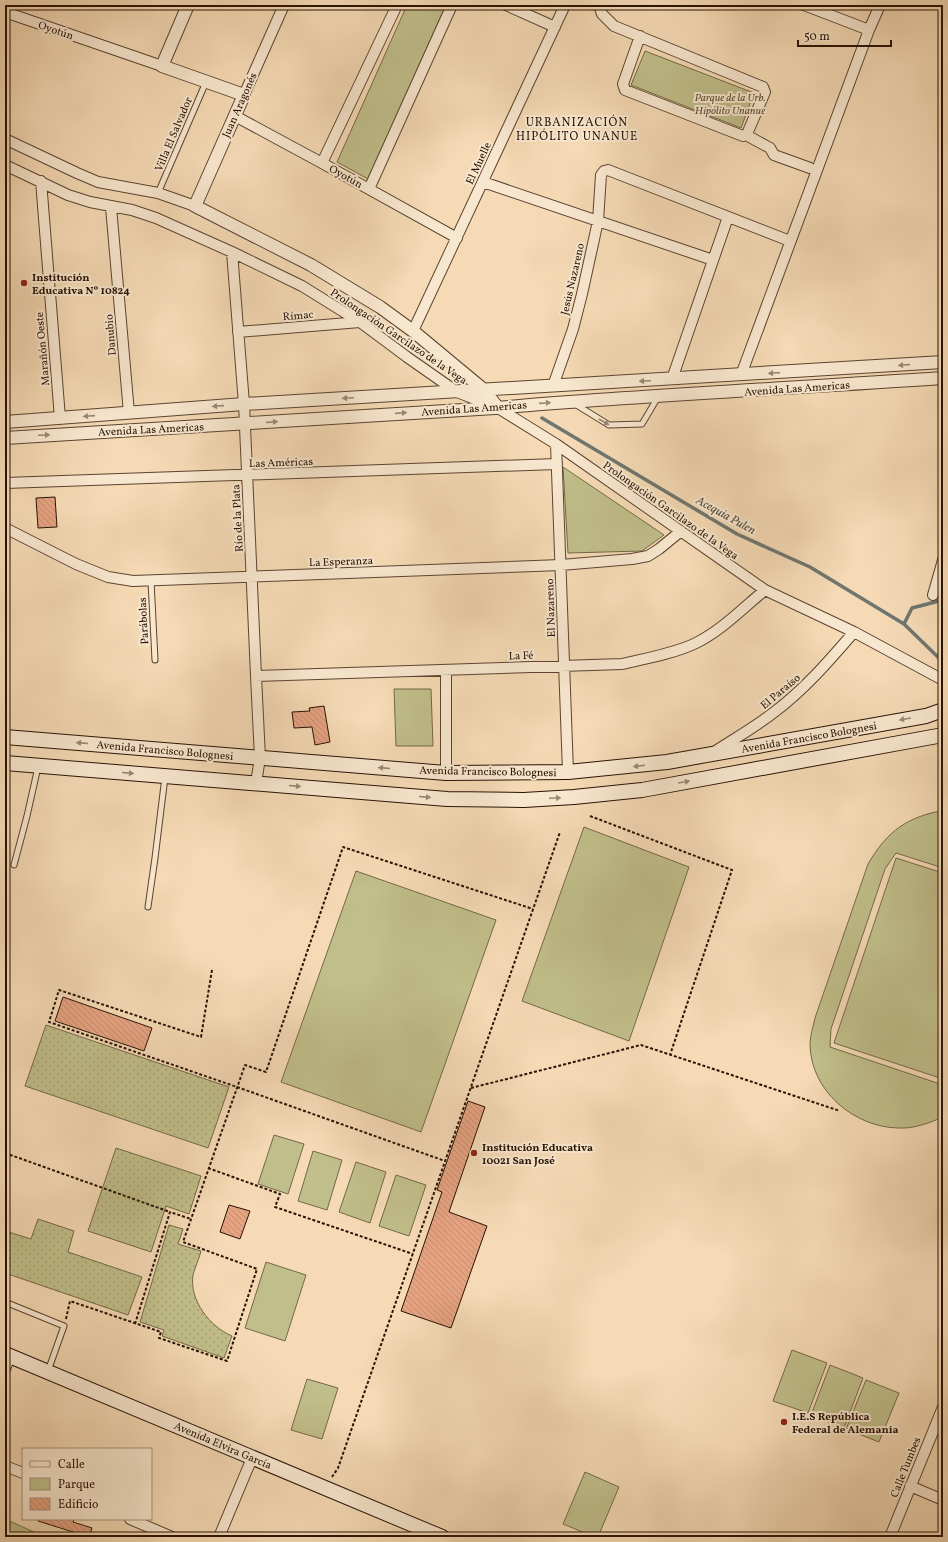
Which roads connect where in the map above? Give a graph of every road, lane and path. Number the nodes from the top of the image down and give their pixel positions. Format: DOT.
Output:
graph roads {
  1 [pos="188,5"];
  2 [pos="284,5"];
  3 [pos="397,5"];
  4 [pos="452,5"];
  5 [pos="506,5"];
  6 [pos="565,5"];
  7 [pos="599,5"];
  8 [pos="804,5"];
  9 [pos="880,5"];
  10 [pos="5,12"];
  11 [pos="555,27"];
  12 [pos="869,30"];
  13 [pos="640,36"];
  14 [pos="162,66"];
  15 [pos="206,82"];
  16 [pos="244,95"];
  17 [pos="235,116"];
  18 [pos="746,135"];
  19 [pos="5,139"];
  20 [pos="322,163"];
  21 [pos="5,166"];
  22 [pos="810,168"];
  23 [pos="41,181"];
  24 [pos="483,182"];
  25 [pos="369,189"];
  26 [pos="158,193"];
  27 [pos="195,206"];
  28 [pos="111,207"];
  29 [pos="728,217"];
  30 [pos="598,221"];
  31 [pos="456,238"];
  32 [pos="790,241"];
  33 [pos="232,252"];
  34 [pos="713,260"];
  35 [pos="360,322"];
  36 [pos="238,332"];
  37 [pos="413,332"];
  38 [pos="943,362"];
  39 [pos="741,375"];
  40 [pos="943,378"];
  41 [pos="672,379"];
  42 [pos="553,386"];
  43 [pos="484,390"];
  44 [pos="457,392"];
  45 [pos="658,397"];
  46 [pos="571,402"];
  47 [pos="244,404"];
  48 [pos="498,408"];
  49 [pos="129,413"];
  50 [pos="60,418"];
  51 [pos="5,422"];
  52 [pos="244,424"];
  53 [pos="5,438"];
  54 [pos="556,444"];
  55 [pos="557,464"];
  56 [pos="247,475"];
  57 [pos="5,483"];
  58 [pos="5,528"];
  59 [pos="681,531"];
  60 [pos="943,560"];
  61 [pos="561,565"];
  62 [pos="252,577"];
  63 [pos="151,581"];
  64 [pos="765,590"];
  65 [pos="933,595"];
  66 [pos="854,632"];
  67 [pos="155,660"];
  68 [pos="564,666"];
  69 [pos="446,670"];
  70 [pos="256,676"];
  71 [pos="943,680"];
  72 [pos="943,710"];
  73 [pos="943,736"];
  74 [pos="5,737"];
  75 [pos="710,755"];
  76 [pos="260,758"];
  77 [pos="5,763"];
  78 [pos="38,766"];
  79 [pos="568,772"];
  80 [pos="446,773"];
  81 [pos="165,776"];
  82 [pos="256,783"];
  83 [pos="590,816"];
  84 [pos="560,832"];
  85 [pos="14,865"];
  86 [pos="148,907"];
  87 [pos="533,909"];
  88 [pos="212,970"];
  89 [pos="670,1055"];
  90 [pos="237,1087"];
  91 [pos="471,1088"];
  92 [pos="840,1111"];
  93 [pos="5,1153"];
  94 [pos="445,1161"];
  95 [pos="208,1168"];
  96 [pos="170,1212"];
  97 [pos="191,1219"];
  98 [pos="413,1254"];
  99 [pos="5,1302"];
  100 [pos="135,1324"];
  101 [pos="64,1326"];
  102 [pos="8,1355"];
  103 [pos="5,1369"];
  104 [pos="47,1372"];
  105 [pos="943,1407"];
  106 [pos="252,1458"];
  107 [pos="5,1466"];
  108 [pos="338,1468"];
  109 [pos="22,1473"];
  110 [pos="910,1486"];
  111 [pos="943,1500"];
  112 [pos="132,1520"];
  113 [pos="172,1537"];
  114 [pos="218,1537"];
  115 [pos="442,1537"];
  116 [pos="890,1537"];
  1 -- 14 [label="street"];
  2 -- 16 [label="street, Juan Aragonés"];
  3 -- 20 [label="street"];
  4 -- 25 [label="street"];
  5 -- 11 [label="street"];
  6 -- 11 [label="street, El Muelle"];
  7 -- 13 [label="street"];
  8 -- 12 [label="street"];
  9 -- 12 [label="street"];
  10 -- 14 [label="street, Oyotún"];
  11 -- 24 [label="street, El Muelle"];
  12 -- 32 [label="street"];
  13 -- 18 [label="street"];
  13 -- 18 [label="street"];
  14 -- 15 [label="street, Oyotún"];
  15 -- 16 [label="street, Oyotún"];
  15 -- 26 [label="lane, Villa El Salvador"];
  16 -- 17 [label="street, Juan Aragonés"];
  17 -- 20 [label="street, Oyotún"];
  17 -- 27 [label="street, Juan Aragonés"];
  18 -- 22 [label="street"];
  19 -- 26 [label="street"];
  20 -- 25 [label="street, Oyotún"];
  21 -- 23 [label="street, Prolongación Garcilazo de la Vega"];
  23 -- 28 [label="street, Prolongación Garcilazo de la Vega"];
  23 -- 50 [label="street, Marañón Oeste"];
  24 -- 30 [label="street"];
  24 -- 31 [label="street, El Muelle"];
  25 -- 31 [label="street, Oyotún"];
  26 -- 27 [label="street"];
  27 -- 37 [label="street"];
  28 -- 33 [label="street, Prolongación Garcilazo de la Vega"];
  28 -- 49 [label="street, Danubio"];
  29 -- 30 [label="street, Jesús Nazareno"];
  29 -- 32 [label="street"];
  29 -- 34 [label="street"];
  30 -- 34 [label="street"];
  30 -- 42 [label="street, Jesús Nazareno"];
  31 -- 37 [label="street, El Muelle"];
  32 -- 39 [label="street"];
  33 -- 35 [label="street, Prolongación Garcilazo de la Vega"];
  33 -- 36 [label="street, Río de la Plata"];
  34 -- 41 [label="street"];
  35 -- 36 [label="street, Rímac"];
  35 -- 44 [label="street, Prolongación Garcilazo de la Vega"];
  36 -- 47 [label="street, Río de la Plata"];
  37 -- 43 [label="street"];
  38 -- 39 [label="street, Avenida Las Americas, one-way"];
  39 -- 41 [label="street, Avenida Las Americas"];
  40 -- 45 [label="street, Avenida Las Americas"];
  41 -- 42 [label="street, Avenida Las Americas, one-way"];
  42 -- 43 [label="street, Avenida Las Americas"];
  43 -- 44 [label="street, Avenida Las Americas"];
  43 -- 48 [label="street"];
  44 -- 47 [label="street, Avenida Las Americas, one-way"];
  44 -- 48 [label="street, Prolongación Garcilazo de la Vega"];
  45 -- 46 [label="street, Avenida Las Americas"];
  46 -- 45 [label="lane, one-way"];
  48 -- 46 [label="street, Avenida Las Americas, one-way"];
  47 -- 49 [label="street, Avenida Las Americas, one-way"];
  47 -- 52 [label="street, Río de la Plata"];
  52 -- 48 [label="street, Avenida Las Americas, one-way"];
  48 -- 54 [label="street, Prolongación Garcilazo de la Vega"];
  49 -- 50 [label="street, Avenida Las Americas, one-way"];
  50 -- 51 [label="street, Avenida Las Americas"];
  53 -- 52 [label="street, Avenida Las Americas, one-way"];
  52 -- 56 [label="street, Río de la Plata"];
  54 -- 55 [label="street, El Nazareno"];
  54 -- 59 [label="street, Prolongación Garcilazo de la Vega"];
  55 -- 56 [label="street, Las Américas"];
  55 -- 61 [label="street, El Nazareno"];
  56 -- 57 [label="street, Las Américas"];
  56 -- 62 [label="street, Río de la Plata"];
  58 -- 63 [label="street, La Esperanza"];
  59 -- 61 [label="street, La Esperanza"];
  59 -- 64 [label="street, Prolongación Garcilazo de la Vega"];
  60 -- 65 [label="street"];
  61 -- 62 [label="street, La Esperanza"];
  61 -- 68 [label="street, El Nazareno"];
  62 -- 63 [label="street, La Esperanza"];
  62 -- 70 [label="street, Río de la Plata"];
  63 -- 67 [label="lane, Parábolas"];
  64 -- 66 [label="street, Prolongación Garcilazo de la Vega"];
  64 -- 68 [label="street, La Fé"];
  66 -- 71 [label="street, Prolongación Garcilazo de la Vega"];
  66 -- 75 [label="street, El Paraíso"];
  68 -- 69 [label="street, La Fé"];
  68 -- 79 [label="street, El Nazareno"];
  69 -- 70 [label="street, La Fé"];
  69 -- 80 [label="street"];
  70 -- 76 [label="street, Río de la Plata"];
  72 -- 75 [label="main road, Avenida Francisco Bolognesi, one-way"];
  82 -- 73 [label="main road, Avenida Francisco Bolognesi, one-way"];
  76 -- 74 [label="main road, Avenida Francisco Bolognesi, one-way"];
  75 -- 79 [label="main road, Avenida Francisco Bolognesi, one-way"];
  80 -- 76 [label="main road, Avenida Francisco Bolognesi, one-way"];
  76 -- 82 [label="street, Río de la Plata"];
  77 -- 78 [label="main road, Avenida Francisco Bolognesi"];
  78 -- 81 [label="main road, Avenida Francisco Bolognesi, one-way"];
  78 -- 85 [label="lane"];
  79 -- 80 [label="main road, Avenida Francisco Bolognesi"];
  81 -- 82 [label="main road, Avenida Francisco Bolognesi"];
  81 -- 86 [label="lane"];
  83 -- 89 [label="path"];
  84 -- 87 [label="path"];
  87 -- 90 [label="path"];
  87 -- 91 [label="path"];
  88 -- 90 [label="path"];
  89 -- 91 [label="path"];
  89 -- 92 [label="path"];
  90 -- 94 [label="path"];
  90 -- 95 [label="path"];
  91 -- 94 [label="path"];
  93 -- 96 [label="path"];
  94 -- 98 [label="path"];
  95 -- 97 [label="path"];
  95 -- 98 [label="path"];
  96 -- 97 [label="path"];
  96 -- 100 [label="path"];
  97 -- 100 [label="path"];
  98 -- 108 [label="path"];
  99 -- 101 [label="lane"];
  100 -- 101 [label="path"];
  101 -- 104 [label="lane"];
  102 -- 103 [label="street"];
  102 -- 104 [label="main road, Avenida Elvira García"];
  104 -- 106 [label="main road, Avenida Elvira García"];
  105 -- 110 [label="street, Calle Tumbes"];
  106 -- 114 [label="street"];
  106 -- 115 [label="main road, Avenida Elvira García"];
  107 -- 109 [label="street"];
  110 -- 111 [label="street"];
  110 -- 116 [label="street, Calle Tumbes"];
  112 -- 113 [label="street"];
}
